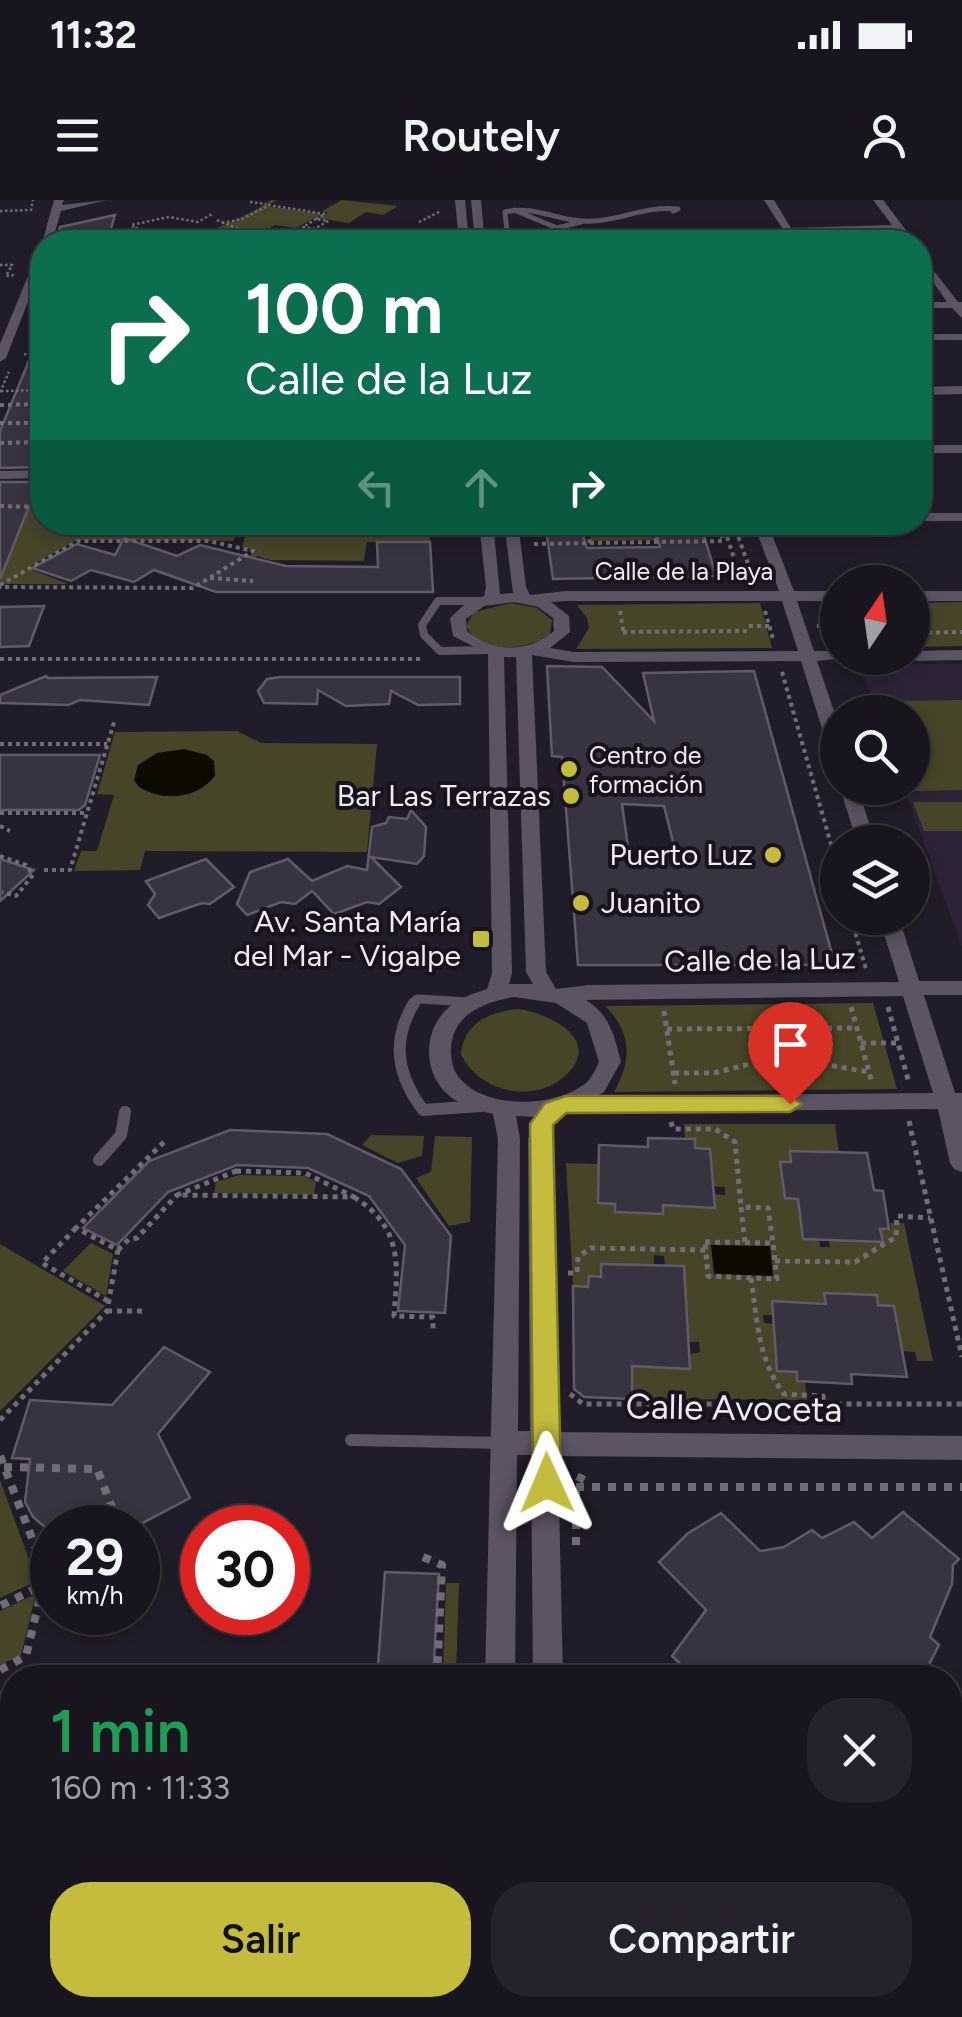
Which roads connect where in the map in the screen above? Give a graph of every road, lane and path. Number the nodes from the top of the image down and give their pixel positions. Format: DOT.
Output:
graph roads {
  1 [pos="33,200"];
  2 [pos="102,200"];
  3 [pos="460,200"];
  4 [pos="476,200"];
  5 [pos="769,200"];
  6 [pos="865,200"];
  7 [pos="878,200"];
  8 [pos="250,202"];
  9 [pos="61,205"];
  10 [pos="269,205"];
  11 [pos="441,210"];
  12 [pos="512,210"];
  13 [pos="672,211"];
  14 [pos="0,212"];
  15 [pos="212,214"];
  16 [pos="206,217"];
  17 [pos="316,219"];
  18 [pos="187,220"];
  19 [pos="217,220"];
  20 [pos="198,222"];
  21 [pos="419,222"];
  22 [pos="581,222"];
  23 [pos="222,223"];
  24 [pos="210,224"];
  25 [pos="315,228"];
  26 [pos="557,228"];
  27 [pos="886,228"];
  28 [pos="900,228"];
  29 [pos="52,230"];
  30 [pos="58,230"];
  31 [pos="124,230"];
  32 [pos="241,230"];
  33 [pos="312,230"];
  34 [pos="463,230"];
  35 [pos="479,230"];
  36 [pos="507,230"];
  37 [pos="552,230"];
  38 [pos="788,230"];
  39 [pos="0,265"];
  40 [pos="932,273"];
  41 [pos="6,276"];
  42 [pos="30,284"];
  43 [pos="932,285"];
  44 [pos="30,304"];
  45 [pos="955,307"];
  46 [pos="962,333"];
  47 [pos="932,336"];
  48 [pos="24,354"];
  49 [pos="30,355"];
  50 [pos="0,358"];
  51 [pos="0,378"];
  52 [pos="30,390"];
  53 [pos="932,390"];
  54 [pos="962,390"];
  55 [pos="0,391"];
  56 [pos="30,404"];
  57 [pos="0,405"];
  58 [pos="30,422"];
  59 [pos="0,423"];
  60 [pos="30,442"];
  61 [pos="0,443"];
  62 [pos="962,449"];
  63 [pos="932,450"];
  64 [pos="30,475"];
  65 [pos="0,476"];
  66 [pos="30,505"];
  67 [pos="0,506"];
  68 [pos="962,516"];
  69 [pos="932,517"];
  70 [pos="488,535"];
  71 [pos="512,535"];
  72 [pos="588,535"];
  73 [pos="655,535"];
  74 [pos="721,535"];
  75 [pos="738,535"];
  76 [pos="765,535"];
  77 [pos="656,542"];
  78 [pos="590,543"];
  79 [pos="526,544"];
  80 [pos="210,578"];
  81 [pos="64,581"];
  82 [pos="252,581"];
  83 [pos="128,582"];
  84 [pos="190,582"];
  85 [pos="198,585"];
  86 [pos="0,586"];
  87 [pos="70,587"];
  88 [pos="132,587"];
  89 [pos="757,588"];
  90 [pos="788,596"];
  91 [pos="820,596"];
  92 [pos="930,596"];
  93 [pos="962,596"];
  94 [pos="526,599"];
  95 [pos="487,600"];
  96 [pos="762,602"];
  97 [pos="819,602"];
  98 [pos="618,603"];
  99 [pos="820,605"];
  100 [pos="745,612"];
  101 [pos="624,632"];
  102 [pos="930,632"];
  103 [pos="962,632"];
  104 [pos="626,648"];
  105 [pos="492,650"];
  106 [pos="528,650"];
  107 [pos="820,654"];
  108 [pos="962,655"];
  109 [pos="757,656"];
  110 [pos="808,656"];
  111 [pos="930,656"];
  112 [pos="432,658"];
  113 [pos="0,660"];
  114 [pos="820,695"];
  115 [pos="114,719"];
  116 [pos="0,744"];
  117 [pos="107,744"];
  118 [pos="0,813"];
  119 [pos="87,813"];
  120 [pos="825,825"];
  121 [pos="0,826"];
  122 [pos="10,831"];
  123 [pos="0,856"];
  124 [pos="44,870"];
  125 [pos="2,892"];
  126 [pos="894,935"];
  127 [pos="911,988"];
  128 [pos="962,988"];
  129 [pos="496,993"];
  130 [pos="554,995"];
  131 [pos="850,1001"];
  132 [pos="886,1001"];
  133 [pos="471,1002"];
  134 [pos="663,1003"];
  135 [pos="667,1028"];
  136 [pos="857,1028"];
  137 [pos="898,1042"];
  138 [pos="861,1043"];
  139 [pos="869,1072"];
  140 [pos="674,1073"];
  141 [pos="910,1090"];
  142 [pos="874,1091"];
  143 [pos="677,1094"];
  144 [pos="954,1102"];
  145 [pos="559,1107"];
  146 [pos="495,1108"];
  147 [pos="125,1112"];
  148 [pos="909,1120"];
  149 [pos="711,1121"];
  150 [pos="652,1122"];
  151 [pos="671,1122"];
  152 [pos="166,1140"];
  153 [pos="99,1160"];
  154 [pos="962,1163"];
  155 [pos="177,1194"];
  156 [pos="354,1197"];
  157 [pos="741,1208"];
  158 [pos="931,1218"];
  159 [pos="76,1228"];
  160 [pos="745,1243"];
  161 [pos="773,1244"];
  162 [pos="118,1250"];
  163 [pos="706,1250"];
  164 [pos="775,1261"];
  165 [pos="564,1273"];
  166 [pos="752,1278"];
  167 [pos="108,1301"];
  168 [pos="106,1311"];
  169 [pos="144,1311"];
  170 [pos="433,1330"];
  171 [pos="962,1357"];
  172 [pos="567,1381"];
  173 [pos="583,1404"];
  174 [pos="824,1404"];
  175 [pos="962,1404"];
  176 [pos="0,1420"];
  177 [pos="352,1440"];
  178 [pos="506,1443"];
  179 [pos="547,1444"];
  180 [pos="585,1444"];
  181 [pos="962,1448"];
  182 [pos="0,1456"];
  183 [pos="4,1467"];
  184 [pos="576,1486"];
  185 [pos="962,1487"];
  186 [pos="111,1505"];
  187 [pos="30,1527"];
  188 [pos="423,1557"];
  189 [pos="576,1563"];
  190 [pos="30,1591"];
  191 [pos="0,1606"];
  192 [pos="31,1635"];
  193 [pos="9,1665"];
  194 [pos="438,1665"];
  195 [pos="500,1665"];
  196 [pos="548,1665"];
  1 -- 14 [label="path"];
  2 -- 9 [label="street"];
  3 -- 34 [label="street"];
  4 -- 35 [label="street"];
  5 -- 38 [label="street"];
  6 -- 27 [label="street"];
  7 -- 28 [label="street"];
  8 -- 10 [label="path"];
  9 -- 29 [label="street"];
  9 -- 30 [label="street"];
  10 -- 17 [label="path"];
  10 -- 23 [label="path"];
  11 -- 21 [label="path"];
  12 -- 22 [label="lane"];
  12 -- 26 [label="lane"];
  12 -- 36 [label="lane"];
  13 -- 22 [label="lane"];
  15 -- 16 [label="path"];
  16 -- 18 [label="path"];
  16 -- 20 [label="path"];
  17 -- 25 [label="path"];
  17 -- 25 [label="path"];
  18 -- 20 [label="path"];
  18 -- 31 [label="path"];
  19 -- 23 [label="path"];
  20 -- 24 [label="path"];
  22 -- 26 [label="lane"];
  23 -- 32 [label="path"];
  25 -- 33 [label="path"];
  26 -- 37 [label="lane"];
  27 -- 28 [label="street"];
  27 -- 38 [label="street"];
  39 -- 41 [label="path"];
  40 -- 45 [label="street"];
  42 -- 50 [label="street"];
  43 -- 45 [label="street"];
  44 -- 51 [label="street"];
  45 -- 46 [label="street"];
  46 -- 47 [label="street"];
  48 -- 49 [label="path"];
  52 -- 55 [label="path"];
  53 -- 54 [label="street"];
  56 -- 57 [label="path"];
  58 -- 59 [label="path"];
  60 -- 61 [label="path"];
  62 -- 63 [label="street"];
  64 -- 65 [label="lane"];
  66 -- 67 [label="path"];
  68 -- 69 [label="street"];
  70 -- 95 [label="street"];
  71 -- 94 [label="street"];
  72 -- 78 [label="path"];
  73 -- 77 [label="path"];
  74 -- 77 [label="path"];
  75 -- 89 [label="path"];
  76 -- 90 [label="street"];
  77 -- 78 [label="path"];
  78 -- 79 [label="path"];
  80 -- 82 [label="path"];
  80 -- 85 [label="path"];
  80 -- 86 [label="path"];
  81 -- 87 [label="path"];
  83 -- 88 [label="path"];
  84 -- 85 [label="path"];
  85 -- 88 [label="path"];
  86 -- 87 [label="path"];
  87 -- 88 [label="path"];
  90 -- 91 [label="street, Calle de la Playa"];
  90 -- 94 [label="street, Calle de la Playa"];
  90 -- 110 [label="street"];
  92 -- 93 [label="street"];
  94 -- 95 [label="street, Calle de la Playa"];
  94 -- 106 [label="street"];
  95 -- 105 [label="street"];
  95 -- 105 [label="lane"];
  96 -- 109 [label="path"];
  97 -- 99 [label="path"];
  98 -- 101 [label="path"];
  100 -- 101 [label="path"];
  101 -- 104 [label="path"];
  102 -- 103 [label="path"];
  105 -- 106 [label="street"];
  105 -- 129 [label="street"];
  106 -- 109 [label="street"];
  106 -- 130 [label="street"];
  107 -- 110 [label="street"];
  108 -- 111 [label="street"];
  109 -- 110 [label="street"];
  109 -- 120 [label="path"];
  110 -- 114 [label="street"];
  112 -- 113 [label="path"];
  115 -- 117 [label="path"];
  116 -- 117 [label="path"];
  117 -- 119 [label="path"];
  118 -- 119 [label="path"];
  119 -- 124 [label="path"];
  121 -- 122 [label="path"];
  123 -- 125 [label="path"];
  126 -- 127 [label="street"];
  127 -- 128 [label="street, Calle de la Luz"];
  127 -- 130 [label="street, Calle de la Luz"];
  127 -- 144 [label="street"];
  129 -- 130 [label="street"];
  129 -- 133 [label="street"];
  130 -- 145 [label="street"];
  131 -- 136 [label="path"];
  132 -- 137 [label="path"];
  133 -- 146 [label="street"];
  133 -- 146 [label="lane"];
  134 -- 135 [label="path"];
  135 -- 136 [label="path"];
  135 -- 140 [label="path"];
  136 -- 138 [label="path"];
  137 -- 138 [label="path"];
  137 -- 141 [label="path"];
  138 -- 139 [label="path"];
  139 -- 140 [label="path"];
  139 -- 142 [label="path"];
  140 -- 143 [label="path"];
  144 -- 145 [label="street"];
  144 -- 154 [label="street"];
  145 -- 146 [label="street"];
  145 -- 179 [label="street"];
  146 -- 178 [label="street"];
  147 -- 153 [label="lane"];
  148 -- 158 [label="path"];
  149 -- 151 [label="path"];
  150 -- 151 [label="path"];
  151 -- 157 [label="path"];
  152 -- 159 [label="path"];
  155 -- 156 [label="path"];
  155 -- 156 [label="path"];
  155 -- 162 [label="path"];
  156 -- 170 [label="path"];
  157 -- 160 [label="path"];
  157 -- 161 [label="path"];
  158 -- 164 [label="path"];
  158 -- 171 [label="path"];
  159 -- 162 [label="path"];
  159 -- 167 [label="path"];
  160 -- 161 [label="path"];
  160 -- 163 [label="path"];
  161 -- 164 [label="path"];
  162 -- 167 [label="path"];
  163 -- 165 [label="path"];
  163 -- 166 [label="path"];
  164 -- 166 [label="path"];
  166 -- 174 [label="path"];
  167 -- 168 [label="path"];
  168 -- 169 [label="path"];
  168 -- 176 [label="path"];
  172 -- 173 [label="path"];
  173 -- 174 [label="path"];
  173 -- 180 [label="path"];
  174 -- 175 [label="path"];
  177 -- 178 [label="lane"];
  178 -- 179 [label="street, Calle Avoceta"];
  178 -- 195 [label="street"];
  179 -- 180 [label="street, Calle Avoceta"];
  179 -- 196 [label="street"];
  180 -- 181 [label="street, Calle Avoceta"];
  180 -- 184 [label="path"];
  182 -- 183 [label="path"];
  183 -- 186 [label="path"];
  183 -- 187 [label="path"];
  184 -- 185 [label="path"];
  184 -- 189 [label="path"];
  188 -- 194 [label="path"];
  190 -- 191 [label="path"];
  192 -- 193 [label="path"];
}
